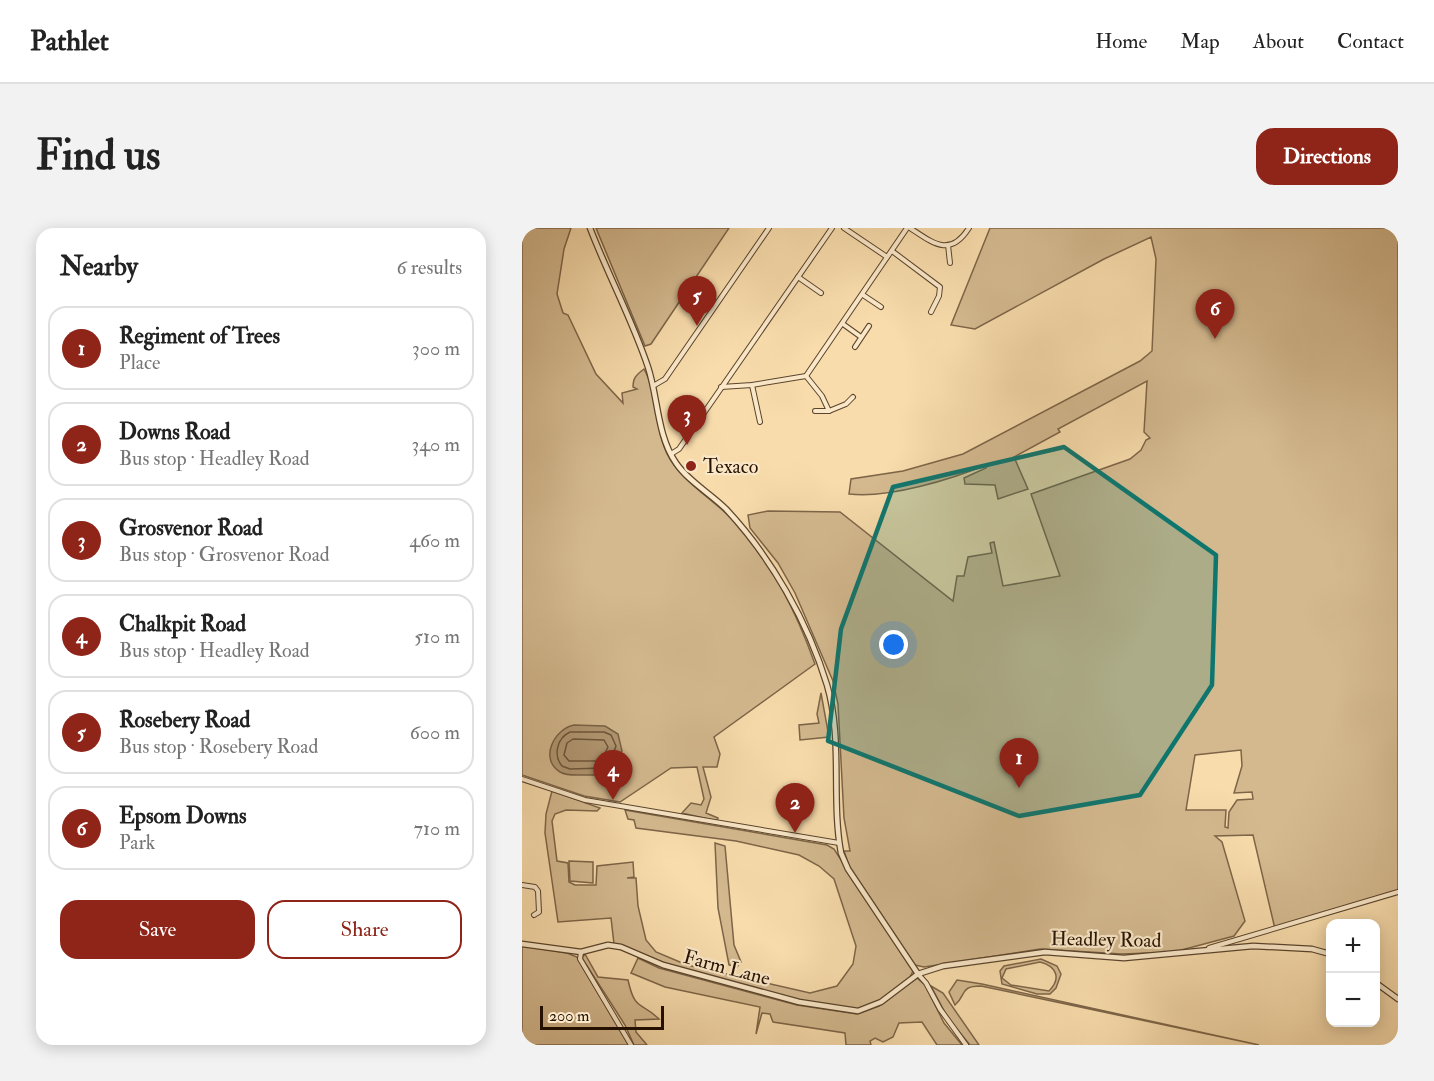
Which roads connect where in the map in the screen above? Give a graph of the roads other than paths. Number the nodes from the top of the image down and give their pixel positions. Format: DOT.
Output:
graph roads {
  1 [pos="590,228"];
  2 [pos="768,228"];
  3 [pos="832,228"];
  4 [pos="844,228"];
  5 [pos="909,228"];
  6 [pos="969,228"];
  7 [pos="948,246"];
  8 [pos="892,251"];
  9 [pos="887,257"];
  10 [pos="950,263"];
  11 [pos="798,277"];
  12 [pos="821,293"];
  13 [pos="863,295"];
  14 [pos="881,307"];
  15 [pos="932,312"];
  16 [pos="843,324"];
  17 [pos="869,326"];
  18 [pos="861,337"];
  19 [pos="855,347"];
  20 [pos="806,376"];
  21 [pos="752,385"];
  22 [pos="653,386"];
  23 [pos="721,387"];
  24 [pos="853,397"];
  25 [pos="815,411"];
  26 [pos="829,411"];
  27 [pos="760,422"];
  28 [pos="671,454"];
  29 [pos="522,779"];
  30 [pos="839,843"];
  31 [pos="522,885"];
  32 [pos="1398,892"];
  33 [pos="544,915"];
  34 [pos="522,944"];
  35 [pos="1209,948"];
  36 [pos="581,952"];
  37 [pos="1326,953"];
  38 [pos="918,974"];
  39 [pos="1380,985"];
  40 [pos="1398,999"];
  41 [pos="631,1045"];
  42 [pos="966,1045"];
  1 -- 22 [label="street"];
  2 -- 22 [label="street"];
  3 -- 11 [label="street"];
  4 -- 9 [label="street"];
  5 -- 7 [label="street"];
  5 -- 8 [label="street"];
  6 -- 7 [label="street"];
  7 -- 10 [label="street"];
  8 -- 9 [label="street"];
  8 -- 15 [label="street"];
  9 -- 13 [label="street"];
  11 -- 12 [label="street"];
  11 -- 23 [label="street"];
  13 -- 14 [label="street"];
  13 -- 16 [label="street"];
  16 -- 18 [label="street"];
  16 -- 20 [label="street"];
  17 -- 18 [label="street"];
  18 -- 19 [label="street"];
  20 -- 21 [label="street"];
  20 -- 26 [label="street"];
  21 -- 23 [label="street"];
  21 -- 27 [label="street"];
  22 -- 28 [label="street"];
  23 -- 28 [label="street"];
  24 -- 26 [label="street"];
  25 -- 26 [label="street"];
  28 -- 30 [label="street"];
  29 -- 30 [label="street"];
  30 -- 38 [label="street"];
  31 -- 33 [label="street"];
  32 -- 35 [label="street"];
  34 -- 36 [label="street, Farm Lane"];
  35 -- 37 [label="street, Headley Road"];
  35 -- 38 [label="street, Headley Road"];
  36 -- 38 [label="street, Farm Lane"];
  36 -- 41 [label="street"];
  38 -- 42 [label="street"];
  39 -- 40 [label="street"];
}
